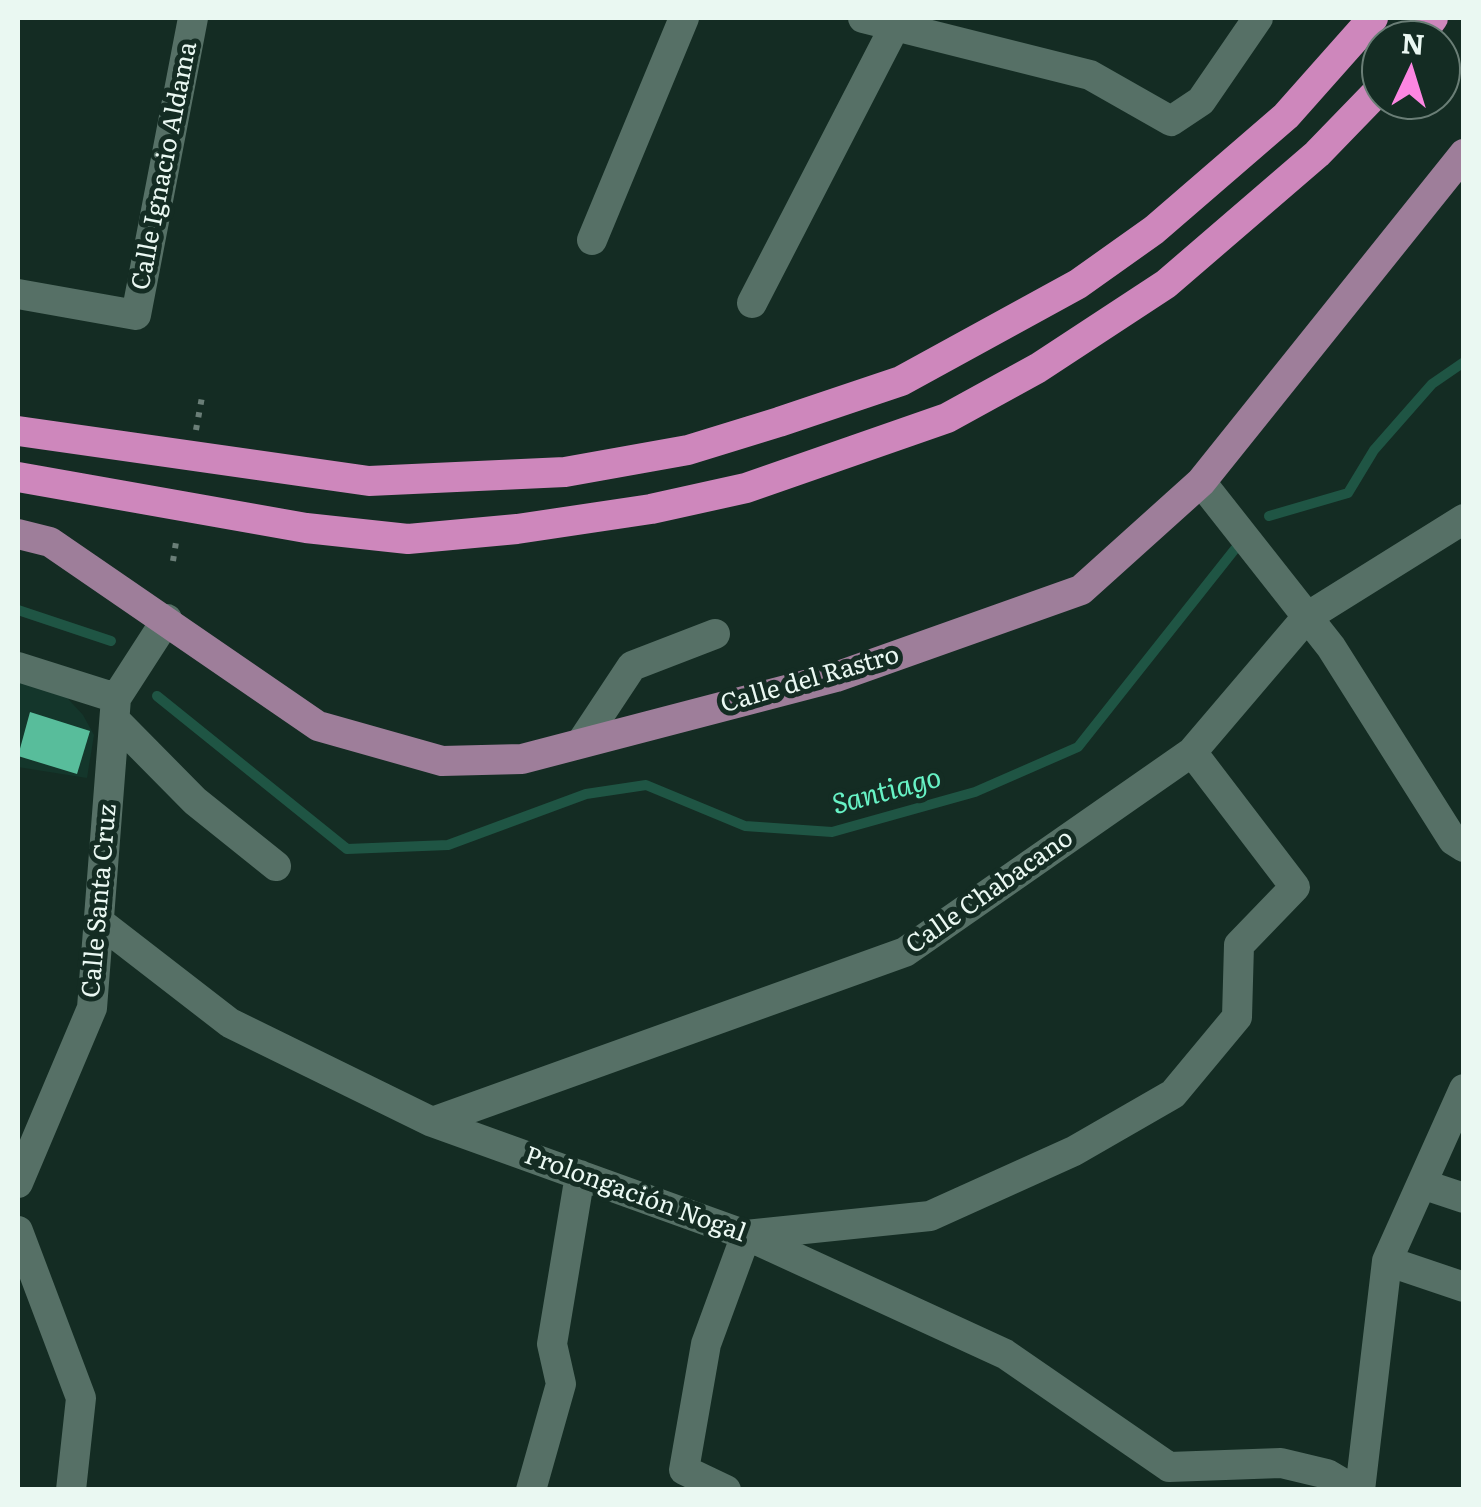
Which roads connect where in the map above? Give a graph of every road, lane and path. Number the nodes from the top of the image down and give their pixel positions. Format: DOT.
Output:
graph roads {
  1 [pos="194,18"];
  2 [pos="684,18"];
  3 [pos="864,18"];
  4 [pos="1258,18"];
  5 [pos="1373,18"];
  6 [pos="895,26"];
  7 [pos="1361,108"];
  8 [pos="1464,154"];
  9 [pos="1453,182"];
  10 [pos="592,240"];
  11 [pos="18,294"];
  12 [pos="752,303"];
  13 [pos="18,430"];
  14 [pos="18,477"];
  15 [pos="1201,482"];
  16 [pos="1464,519"];
  17 [pos="18,534"];
  18 [pos="1307,617"];
  19 [pos="167,620"];
  20 [pos="715,634"];
  21 [pos="18,668"];
  22 [pos="116,709"];
  23 [pos="581,743"];
  24 [pos="1192,752"];
  25 [pos="1464,847"];
  26 [pos="276,866"];
  27 [pos="102,924"];
  28 [pos="1464,1089"];
  29 [pos="432,1122"];
  30 [pos="24,1151"];
  31 [pos="580,1175"];
  32 [pos="18,1183"];
  33 [pos="1422,1184"];
  34 [pos="1464,1198"];
  35 [pos="18,1231"];
  36 [pos="746,1235"];
  37 [pos="1386,1261"];
  38 [pos="1464,1287"];
  39 [pos="1164,1478"];
  40 [pos="71,1490"];
  41 [pos="530,1490"];
  42 [pos="726,1490"];
  43 [pos="1357,1490"];
  1 -- 11 [label="street, Calle Ignacio Aldama"];
  2 -- 10 [label="street"];
  3 -- 6 [label="street"];
  4 -- 6 [label="street"];
  5 -- 13 [label="highway"];
  6 -- 12 [label="street"];
  7 -- 14 [label="highway"];
  8 -- 9 [label="main road, Calle del Rastro"];
  9 -- 15 [label="main road, Calle del Rastro"];
  15 -- 18 [label="street"];
  15 -- 23 [label="main road, Calle del Rastro"];
  16 -- 18 [label="street, Calle Chabacano"];
  17 -- 19 [label="main road, Calle del Rastro"];
  18 -- 24 [label="street, Calle Chabacano"];
  18 -- 25 [label="street"];
  19 -- 22 [label="street, Calle Santa Cruz"];
  19 -- 23 [label="main road, Calle del Rastro"];
  20 -- 23 [label="street"];
  21 -- 22 [label="street"];
  22 -- 26 [label="street"];
  22 -- 27 [label="street, Calle Santa Cruz"];
  24 -- 29 [label="street, Calle Chabacano"];
  24 -- 36 [label="street"];
  27 -- 29 [label="street, Prolongación Nogal"];
  27 -- 30 [label="street, Calle Santa Cruz"];
  28 -- 33 [label="street"];
  29 -- 31 [label="street, Prolongación Nogal"];
  30 -- 32 [label="street, Calle Santa Cruz"];
  31 -- 36 [label="street, Prolongación Nogal"];
  31 -- 41 [label="street"];
  33 -- 34 [label="street"];
  33 -- 37 [label="street"];
  35 -- 40 [label="street"];
  36 -- 39 [label="street, Prolongación Nogal"];
  36 -- 42 [label="street"];
  37 -- 38 [label="street"];
  37 -- 43 [label="street"];
  39 -- 43 [label="street"];
}
